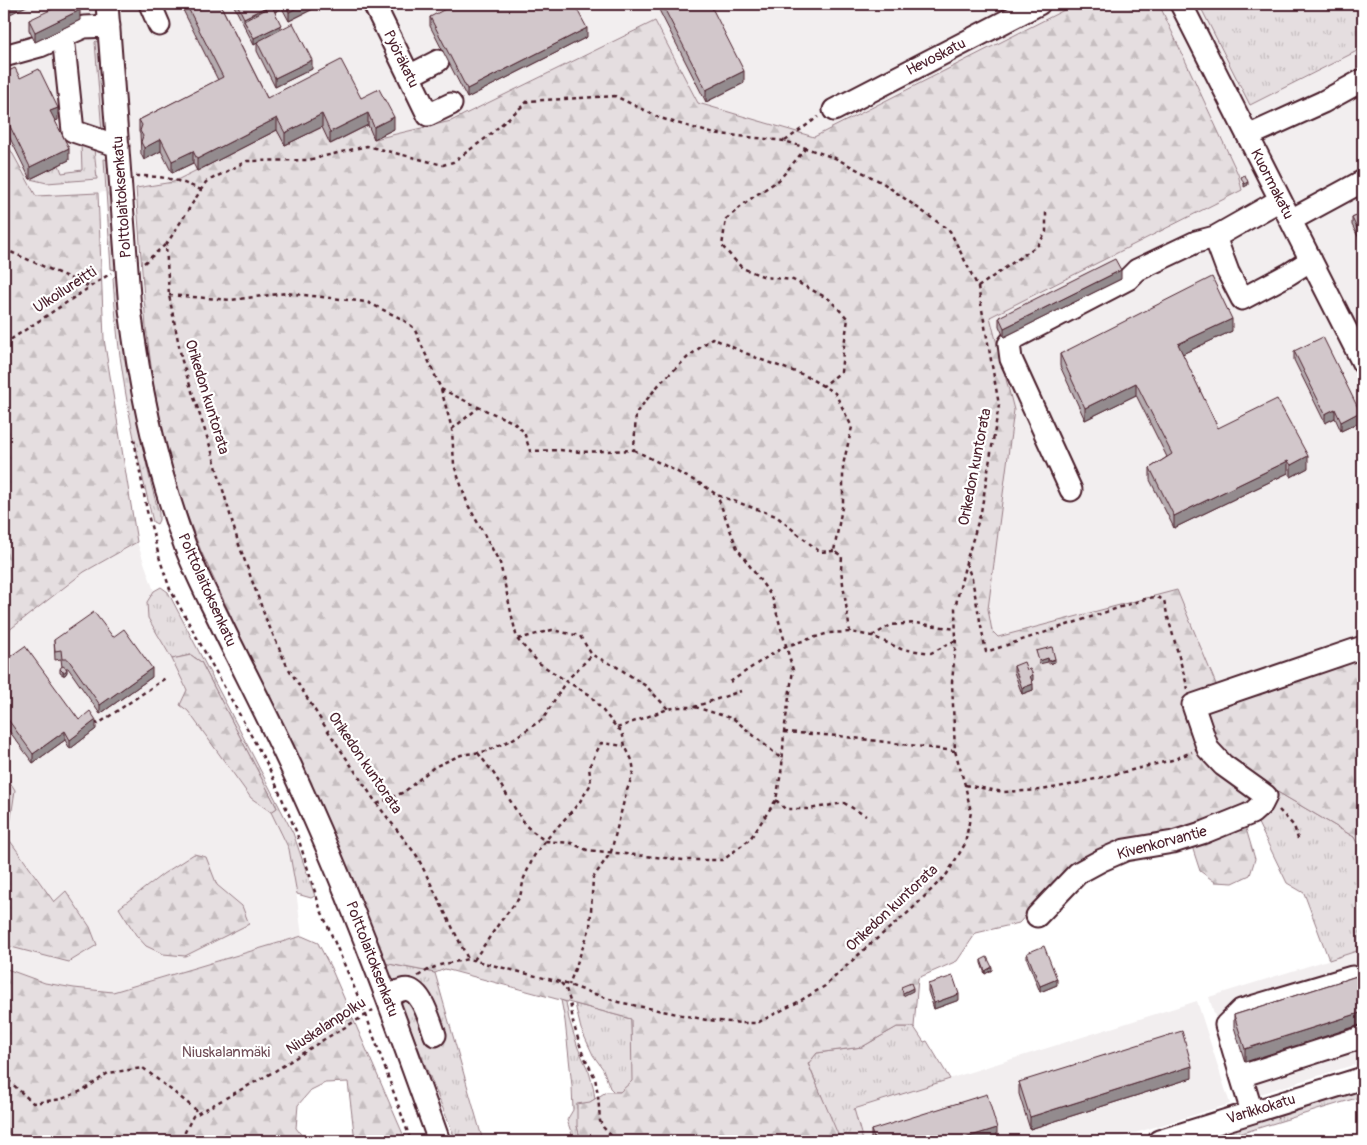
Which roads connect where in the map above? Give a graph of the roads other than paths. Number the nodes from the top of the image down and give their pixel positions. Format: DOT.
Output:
graph roads {
  1 [pos="107,4"];
  2 [pos="150,4"];
  3 [pos="374,4"];
  4 [pos="1039,4"];
  5 [pos="1181,4"];
  6 [pos="159,25"];
  7 [pos="109,26"];
  8 [pos="63,36"];
  9 [pos="4,56"];
  10 [pos="438,61"];
  11 [pos="409,76"];
  12 [pos="1363,80"];
  13 [pos="451,104"];
  14 [pos="834,110"];
  15 [pos="1248,136"];
  16 [pos="118,146"];
  17 [pos="1363,181"];
  18 [pos="1280,200"];
  19 [pos="1291,220"];
  20 [pos="1216,237"];
  21 [pos="1311,260"];
  22 [pos="1357,337"];
  23 [pos="1363,364"];
  24 [pos="1071,490"];
  25 [pos="1363,647"];
  26 [pos="1038,916"];
  27 [pos="1363,982"];
  28 [pos="395,993"];
  29 [pos="435,1035"];
  30 [pos="1363,1037"];
  31 [pos="1241,1076"];
  32 [pos="1363,1078"];
  33 [pos="1252,1112"];
  34 [pos="439,1141"];
  35 [pos="1159,1141"];
  1 -- 7 [label="street, Polttolaitoksenkatu"];
  2 -- 6 [label="street"];
  3 -- 11 [label="street, Pyöräkatu"];
  4 -- 14 [label="street, Hevoskatu"];
  5 -- 15 [label="street, Kuormakatu"];
  7 -- 8 [label="street"];
  7 -- 16 [label="street, Polttolaitoksenkatu"];
  8 -- 9 [label="street"];
  8 -- 16 [label="street"];
  10 -- 11 [label="street"];
  11 -- 13 [label="street, Pyöräkatu"];
  12 -- 15 [label="street"];
  15 -- 18 [label="street, Kuormakatu"];
  16 -- 28 [label="street, Polttolaitoksenkatu"];
  17 -- 19 [label="street"];
  18 -- 19 [label="street, Kuormakatu"];
  18 -- 20 [label="street"];
  19 -- 21 [label="street, Kuormakatu"];
  20 -- 21 [label="street"];
  20 -- 24 [label="street"];
  21 -- 22 [label="street, Kuormakatu"];
  22 -- 23 [label="street, Kuormakatu"];
  25 -- 26 [label="street, Kivenkorvantie"];
  27 -- 31 [label="street"];
  28 -- 29 [label="street"];
  28 -- 34 [label="street, Polttolaitoksenkatu"];
  30 -- 31 [label="street"];
  31 -- 33 [label="street"];
  32 -- 33 [label="street, Varikkokatu"];
  33 -- 35 [label="street, Varikkokatu"];
}
